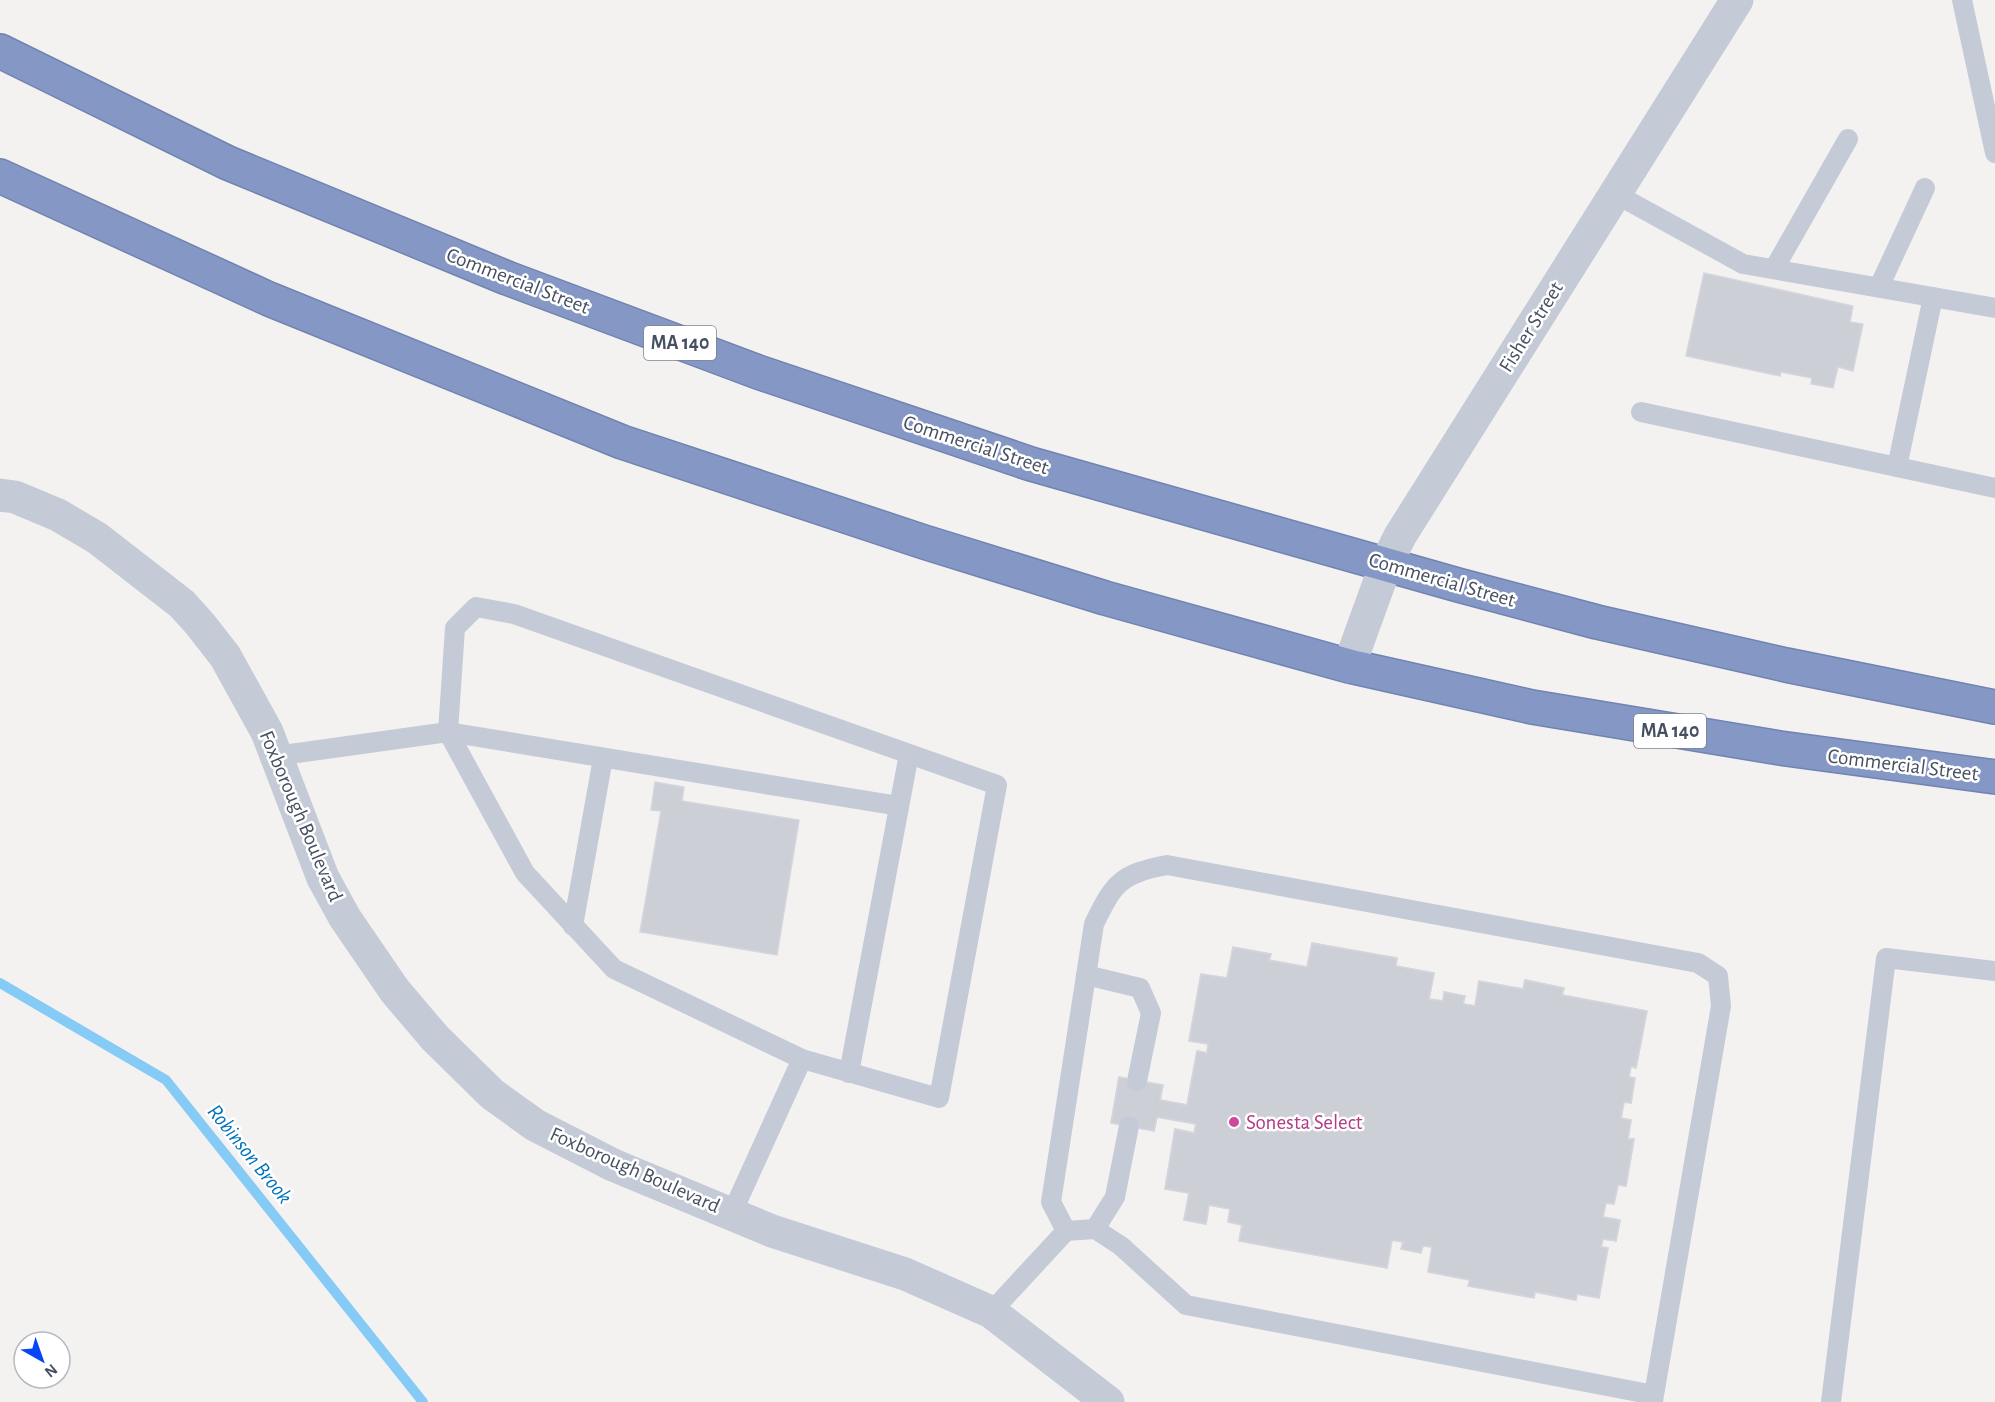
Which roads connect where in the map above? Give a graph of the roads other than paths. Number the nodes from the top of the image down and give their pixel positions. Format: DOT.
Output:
graph roads {
  1 [pos="1737,0"];
  2 [pos="1962,0"];
  3 [pos="0,51"];
  4 [pos="1848,139"];
  5 [pos="1995,153"];
  6 [pos="0,177"];
  7 [pos="1925,188"];
  8 [pos="1614,193"];
  9 [pos="1774,269"];
  10 [pos="1879,287"];
  11 [pos="1933,297"];
  12 [pos="1995,308"];
  13 [pos="1641,412"];
  14 [pos="1897,467"];
  15 [pos="1995,488"];
  16 [pos="0,495"];
  17 [pos="1386,564"];
  18 [pos="1349,666"];
  19 [pos="1986,704"];
  20 [pos="448,732"];
  21 [pos="909,754"];
  22 [pos="276,756"];
  23 [pos="603,758"];
  24 [pos="1995,777"];
  25 [pos="899,806"];
  26 [pos="573,926"];
  27 [pos="1995,971"];
  28 [pos="1086,975"];
  29 [pos="802,1059"];
  30 [pos="849,1073"];
  31 [pos="1137,1081"];
  32 [pos="1129,1126"];
  33 [pos="732,1213"];
  34 [pos="1095,1229"];
  35 [pos="1066,1231"];
  36 [pos="991,1312"];
  37 [pos="1654,1399"];
  38 [pos="1107,1402"];
  39 [pos="1831,1402"];
  1 -- 8 [label="street, Fisher Street"];
  2 -- 5 [label="lane"];
  3 -- 17 [label="highway, Commercial Street / MA 140"];
  4 -- 9 [label="lane"];
  6 -- 18 [label="highway, Commercial Street / MA 140"];
  7 -- 10 [label="lane"];
  8 -- 9 [label="lane"];
  8 -- 17 [label="street, Fisher Street"];
  9 -- 10 [label="lane"];
  10 -- 11 [label="lane"];
  11 -- 12 [label="lane"];
  11 -- 14 [label="lane"];
  13 -- 14 [label="lane"];
  14 -- 15 [label="lane"];
  16 -- 22 [label="street, Foxborough Boulevard"];
  17 -- 18 [label="street, Fisher Street"];
  17 -- 19 [label="highway, Commercial Street / MA 140"];
  18 -- 24 [label="highway, Commercial Street / MA 140"];
  20 -- 21 [label="lane"];
  20 -- 22 [label="lane"];
  20 -- 23 [label="lane"];
  20 -- 26 [label="lane"];
  21 -- 25 [label="lane"];
  21 -- 30 [label="lane"];
  22 -- 33 [label="street, Foxborough Boulevard"];
  23 -- 25 [label="lane"];
  23 -- 26 [label="lane"];
  25 -- 30 [label="lane"];
  26 -- 29 [label="lane"];
  27 -- 39 [label="lane"];
  28 -- 31 [label="lane"];
  28 -- 35 [label="lane"];
  28 -- 37 [label="lane"];
  29 -- 30 [label="lane"];
  29 -- 33 [label="lane"];
  32 -- 34 [label="lane"];
  33 -- 36 [label="street, Foxborough Boulevard"];
  34 -- 35 [label="lane"];
  34 -- 37 [label="lane"];
  35 -- 36 [label="lane"];
  36 -- 38 [label="street, Foxborough Boulevard"];
}
